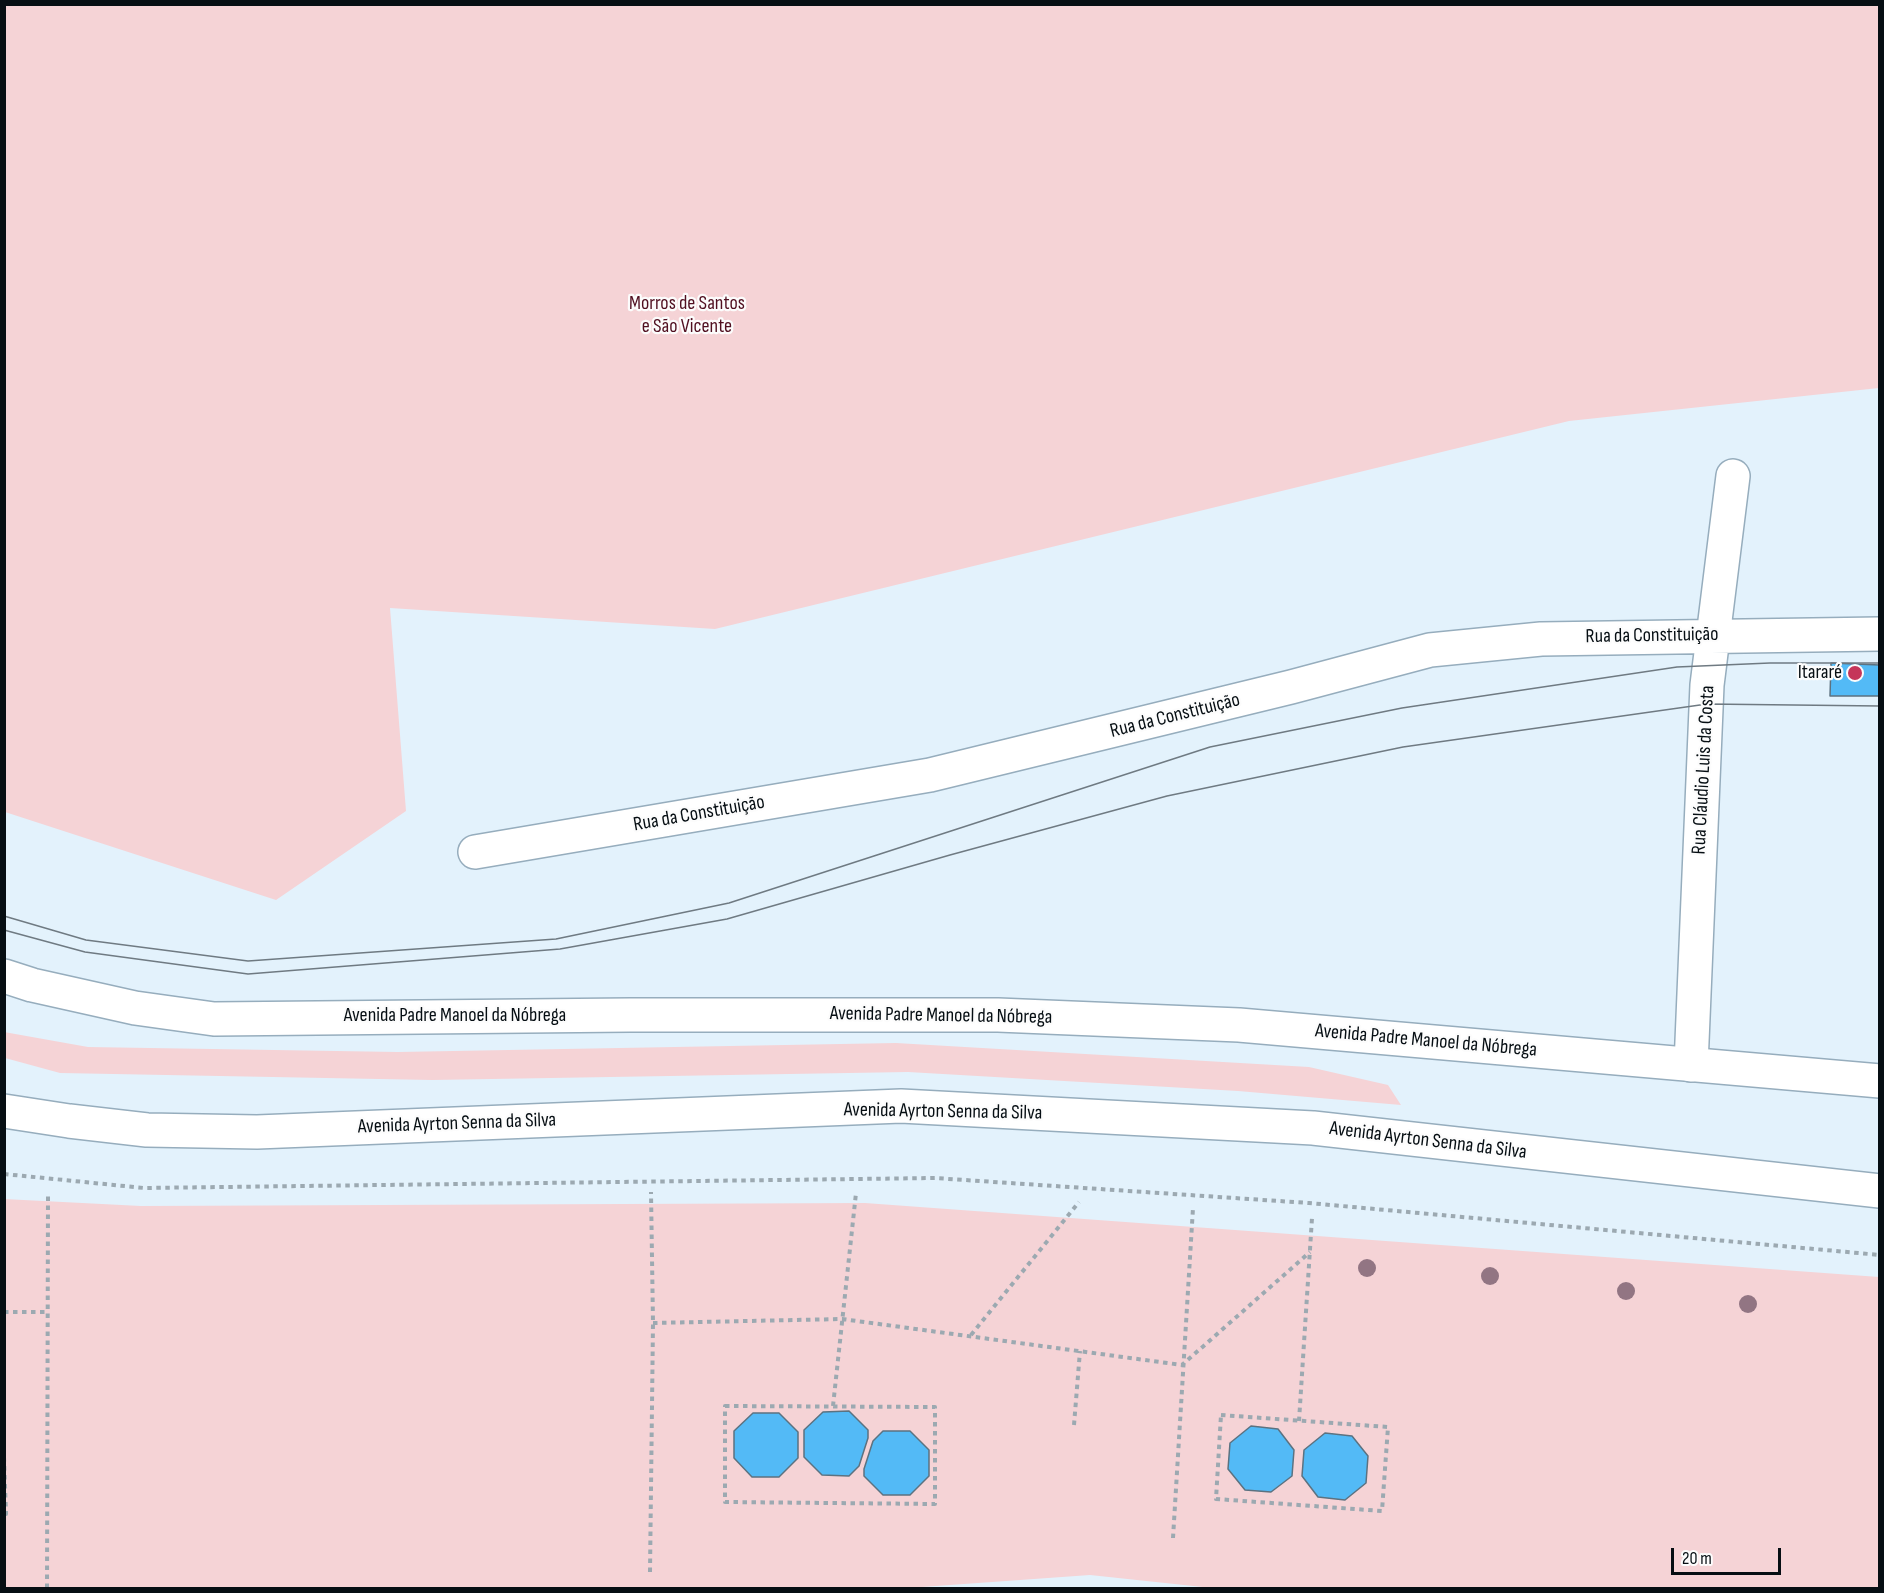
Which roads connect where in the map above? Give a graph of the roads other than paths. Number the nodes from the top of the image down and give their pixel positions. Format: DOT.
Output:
graph roads {
  1 [pos="1733,476"];
  2 [pos="1880,634"];
  3 [pos="1713,635"];
  4 [pos="474,852"];
  5 [pos="14,980"];
  6 [pos="1691,1065"];
  7 [pos="1880,1081"];
  8 [pos="4,1111"];
  9 [pos="1880,1191"];
  1 -- 3 [label="main road, Rua Cláudio Luis da Costa"];
  2 -- 3 [label="main road, Rua da Constituição"];
  3 -- 4 [label="main road, Rua da Constituição"];
  3 -- 6 [label="main road, Rua Cláudio Luis da Costa"];
  5 -- 6 [label="main road, Avenida Padre Manoel da Nóbrega"];
  6 -- 7 [label="main road, Avenida Padre Manoel da Nóbrega"];
  8 -- 9 [label="main road, Avenida Ayrton Senna da Silva"];
}
